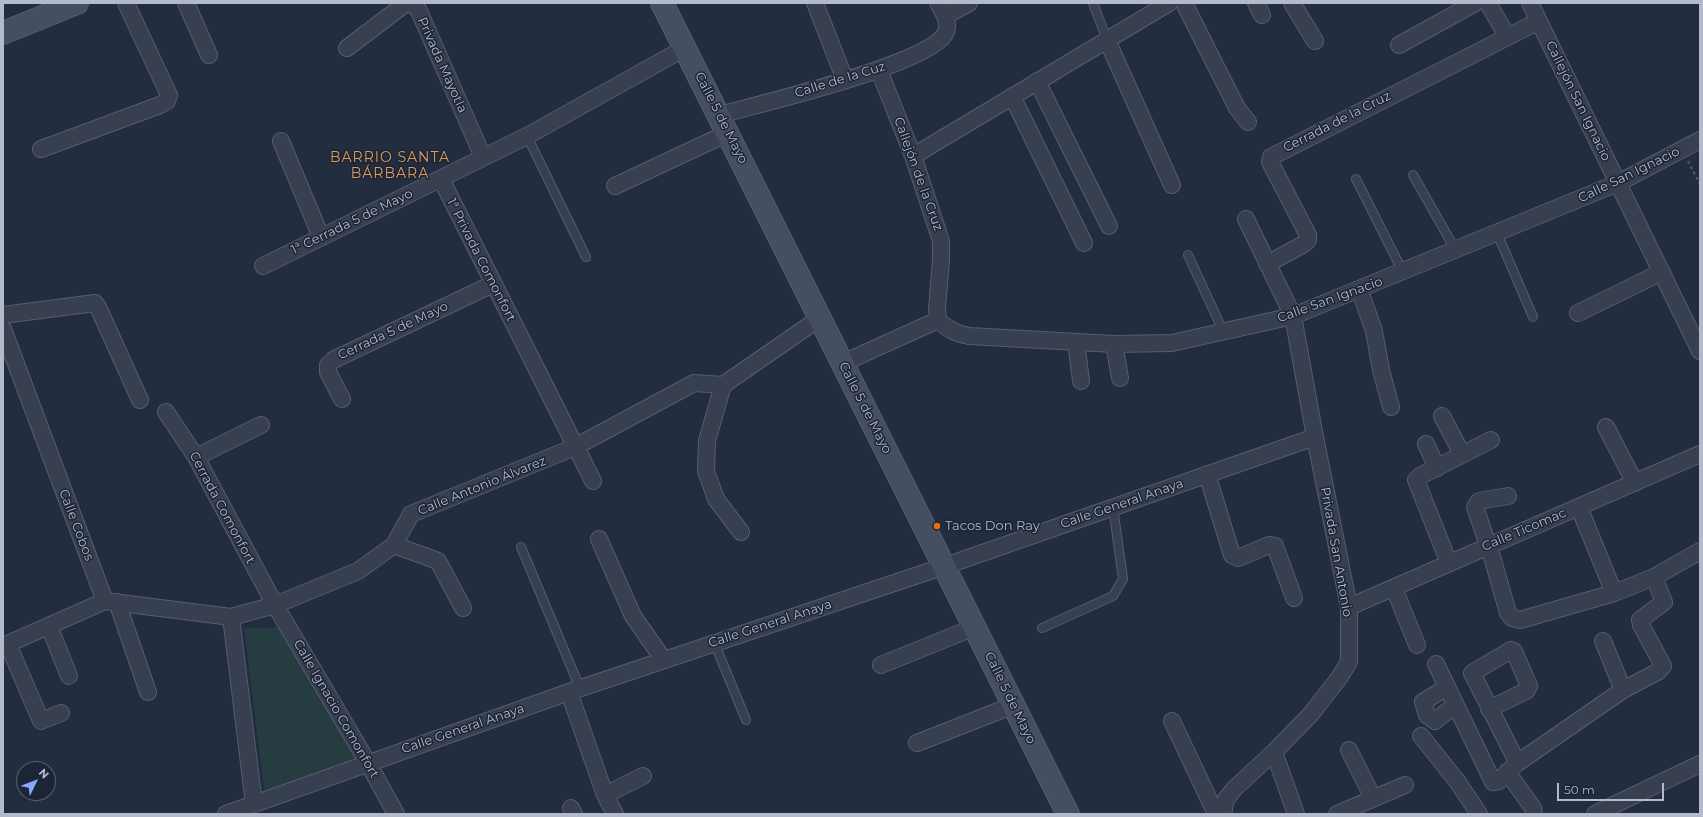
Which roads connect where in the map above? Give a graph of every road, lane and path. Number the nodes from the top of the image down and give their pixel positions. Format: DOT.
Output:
graph roads {
  1 [pos="77,3"];
  2 [pos="126,3"];
  3 [pos="186,3"];
  4 [pos="662,3"];
  5 [pos="815,3"];
  6 [pos="969,3"];
  7 [pos="1093,3"];
  8 [pos="1170,3"];
  9 [pos="1184,3"];
  10 [pos="1292,3"];
  11 [pos="1475,3"];
  12 [pos="1488,3"];
  13 [pos="1530,3"];
  14 [pos="1153,7"];
  15 [pos="941,9"];
  16 [pos="1539,21"];
  17 [pos="3,33"];
  18 [pos="1507,36"];
  19 [pos="1107,40"];
  20 [pos="1315,41"];
  21 [pos="1399,45"];
  22 [pos="347,48"];
  23 [pos="685,48"];
  24 [pos="209,55"];
  25 [pos="879,70"];
  26 [pos="845,80"];
  27 [pos="1037,81"];
  28 [pos="1012,96"];
  29 [pos="1248,122"];
  30 [pos="724,124"];
  31 [pos="527,136"];
  32 [pos="281,140"];
  33 [pos="1700,140"];
  34 [pos="41,149"];
  35 [pos="913,156"];
  36 [pos="483,157"];
  37 [pos="1690,165"];
  38 [pos="1413,175"];
  39 [pos="441,179"];
  40 [pos="1356,179"];
  41 [pos="1618,183"];
  42 [pos="1700,184"];
  43 [pos="1172,185"];
  44 [pos="615,186"];
  45 [pos="1246,220"];
  46 [pos="1109,226"];
  47 [pos="1497,233"];
  48 [pos="321,237"];
  49 [pos="1084,243"];
  50 [pos="1455,249"];
  51 [pos="1188,255"];
  52 [pos="586,257"];
  53 [pos="1267,264"];
  54 [pos="263,266"];
  55 [pos="1403,272"];
  56 [pos="1662,272"];
  57 [pos="493,284"];
  58 [pos="1360,290"];
  59 [pos="1578,313"];
  60 [pos="3,315"];
  61 [pos="1293,316"];
  62 [pos="1533,317"];
  63 [pos="820,318"];
  64 [pos="938,320"];
  65 [pos="1695,328"];
  66 [pos="3,329"];
  67 [pos="1224,333"];
  68 [pos="1076,342"];
  69 [pos="1114,344"];
  70 [pos="5,346"];
  71 [pos="1700,351"];
  72 [pos="843,363"];
  73 [pos="1120,378"];
  74 [pos="1081,381"];
  75 [pos="723,385"];
  76 [pos="342,399"];
  77 [pos="140,400"];
  78 [pos="1391,407"];
  79 [pos="166,412"];
  80 [pos="1442,416"];
  81 [pos="262,425"];
  82 [pos="1606,427"];
  83 [pos="1315,438"];
  84 [pos="1490,440"];
  85 [pos="1426,444"];
  86 [pos="575,447"];
  87 [pos="1462,454"];
  88 [pos="1700,454"];
  89 [pos="196,457"];
  90 [pos="1437,468"];
  91 [pos="1207,474"];
  92 [pos="592,481"];
  93 [pos="1635,483"];
  94 [pos="1508,496"];
  95 [pos="1113,507"];
  96 [pos="1579,507"];
  97 [pos="742,532"];
  98 [pos="599,538"];
  99 [pos="394,545"];
  100 [pos="1488,546"];
  101 [pos="521,547"];
  102 [pos="1700,551"];
  103 [pos="1450,563"];
  104 [pos="945,566"];
  105 [pos="1654,577"];
  106 [pos="1394,588"];
  107 [pos="1614,593"];
  108 [pos="1294,598"];
  109 [pos="111,602"];
  110 [pos="275,605"];
  111 [pos="1349,607"];
  112 [pos="463,608"];
  113 [pos="231,617"];
  114 [pos="50,626"];
  115 [pos="975,627"];
  116 [pos="1042,628"];
  117 [pos="1603,641"];
  118 [pos="714,642"];
  119 [pos="5,645"];
  120 [pos="1417,645"];
  121 [pos="663,659"];
  122 [pos="1436,664"];
  123 [pos="881,665"];
  124 [pos="69,676"];
  125 [pos="1447,687"];
  126 [pos="574,690"];
  127 [pos="1623,690"];
  128 [pos="148,692"];
  129 [pos="1455,705"];
  130 [pos="1014,706"];
  131 [pos="1489,709"];
  132 [pos="61,713"];
  133 [pos="746,720"];
  134 [pos="1172,721"];
  135 [pos="1422,736"];
  136 [pos="917,743"];
  137 [pos="1349,750"];
  138 [pos="1274,752"];
  139 [pos="368,763"];
  140 [pos="1700,764"];
  141 [pos="1511,768"];
  142 [pos="644,776"];
  143 [pos="1405,785"];
  144 [pos="605,795"];
  145 [pos="1374,798"];
  146 [pos="254,804"];
  147 [pos="226,814"];
  148 [pos="396,814"];
  149 [pos="614,814"];
  150 [pos="1068,814"];
  151 [pos="1216,814"];
  152 [pos="1223,814"];
  153 [pos="1296,814"];
  154 [pos="1337,814"];
  155 [pos="1479,814"];
  156 [pos="1534,814"];
  157 [pos="1595,814"];
  1 -- 17 [label="street"];
  2 -- 34 [label="street"];
  3 -- 24 [label="street"];
  4 -- 23 [label="street, Calle 5 de Mayo"];
  5 -- 26 [label="street"];
  6 -- 15 [label="street"];
  7 -- 19 [label="lane"];
  8 -- 14 [label="street"];
  9 -- 29 [label="street"];
  10 -- 20 [label="street"];
  11 -- 21 [label="street"];
  12 -- 18 [label="street"];
  13 -- 16 [label="street, Callejón San Ignacio"];
  14 -- 19 [label="street"];
  15 -- 25 [label="street, Calle de la Cuz"];
  16 -- 18 [label="street"];
  16 -- 41 [label="street, Callejón San Ignacio"];
  18 -- 53 [label="street, Cerrada de la Cruz"];
  19 -- 27 [label="street"];
  19 -- 43 [label="street"];
  22 -- 36 [label="street, Privada Mayotla"];
  23 -- 30 [label="street, Calle 5 de Mayo"];
  23 -- 31 [label="street"];
  25 -- 26 [label="street, Calle de la Cuz"];
  25 -- 35 [label="street, Callejón de la Cruz"];
  26 -- 30 [label="street, Calle de la Cuz"];
  27 -- 28 [label="street"];
  27 -- 46 [label="street"];
  28 -- 35 [label="street"];
  28 -- 49 [label="street"];
  30 -- 44 [label="street, Calle de la Cuz"];
  30 -- 63 [label="street, Calle 5 de Mayo"];
  31 -- 36 [label="street"];
  31 -- 52 [label="lane"];
  32 -- 48 [label="street"];
  33 -- 41 [label="street, Calle San Ignacio"];
  35 -- 64 [label="street, Callejón de la Cruz"];
  36 -- 39 [label="street"];
  37 -- 42 [label="path"];
  38 -- 50 [label="lane"];
  39 -- 48 [label="street, 1ª Cerrada 5 de Mayo"];
  39 -- 57 [label="street, 1ª Privada Comonfort"];
  40 -- 55 [label="lane"];
  41 -- 47 [label="street, Calle San Ignacio"];
  41 -- 56 [label="street, Callejón San Ignacio"];
  45 -- 53 [label="street, Privada San Antonio"];
  47 -- 50 [label="street, Calle San Ignacio"];
  47 -- 62 [label="lane"];
  48 -- 54 [label="street, 1ª Cerrada 5 de Mayo"];
  50 -- 55 [label="street, Calle San Ignacio"];
  51 -- 67 [label="lane"];
  53 -- 61 [label="street, Privada San Antonio"];
  55 -- 58 [label="street, Calle San Ignacio"];
  56 -- 59 [label="street"];
  56 -- 65 [label="street, Callejón San Ignacio"];
  57 -- 76 [label="street, Cerrada 5 de Mayo"];
  57 -- 86 [label="street, 1ª Privada Comonfort"];
  58 -- 61 [label="street, Calle San Ignacio"];
  58 -- 78 [label="street"];
  60 -- 77 [label="street"];
  61 -- 67 [label="street, Calle San Ignacio"];
  61 -- 83 [label="street, Privada San Antonio"];
  63 -- 72 [label="street, Calle 5 de Mayo"];
  63 -- 75 [label="street"];
  64 -- 68 [label="street, Calle San Ignacio"];
  64 -- 72 [label="street"];
  65 -- 71 [label="street, Callejón San Ignacio"];
  66 -- 70 [label="street, Calle Cobos"];
  67 -- 69 [label="street, Calle San Ignacio"];
  68 -- 69 [label="street, Calle San Ignacio"];
  68 -- 74 [label="street"];
  69 -- 73 [label="street"];
  70 -- 109 [label="street, Calle Cobos"];
  72 -- 104 [label="street, Calle 5 de Mayo"];
  75 -- 86 [label="street, Calle Antonio Álvarez"];
  75 -- 97 [label="street"];
  79 -- 89 [label="street, Cerrada Comonfort"];
  80 -- 87 [label="street"];
  81 -- 89 [label="street"];
  82 -- 93 [label="street"];
  83 -- 91 [label="street, Calle General Anaya"];
  83 -- 111 [label="street, Privada San Antonio"];
  84 -- 87 [label="street"];
  85 -- 90 [label="street"];
  86 -- 92 [label="street, 1ª Privada Comonfort"];
  86 -- 99 [label="street, Calle Antonio Álvarez"];
  87 -- 90 [label="street"];
  88 -- 93 [label="street, Calle Ticomac"];
  89 -- 110 [label="street, Cerrada Comonfort"];
  90 -- 103 [label="street"];
  91 -- 95 [label="street, Calle General Anaya"];
  91 -- 108 [label="street"];
  93 -- 96 [label="street, Calle Ticomac"];
  94 -- 100 [label="street"];
  95 -- 104 [label="street, Calle General Anaya"];
  95 -- 116 [label="lane"];
  96 -- 100 [label="street, Calle Ticomac"];
  96 -- 107 [label="street"];
  98 -- 121 [label="street"];
  99 -- 110 [label="street, Calle Antonio Álvarez"];
  99 -- 112 [label="street"];
  100 -- 103 [label="street, Calle Ticomac"];
  100 -- 107 [label="street"];
  101 -- 126 [label="lane"];
  102 -- 105 [label="street"];
  103 -- 106 [label="street, Calle Ticomac"];
  104 -- 115 [label="street, Calle 5 de Mayo"];
  104 -- 118 [label="street, Calle General Anaya"];
  105 -- 107 [label="street"];
  105 -- 127 [label="street"];
  106 -- 111 [label="street, Calle Ticomac"];
  106 -- 120 [label="street"];
  109 -- 113 [label="street"];
  109 -- 114 [label="street"];
  109 -- 128 [label="street, Calle Cobos"];
  110 -- 113 [label="street"];
  110 -- 139 [label="street, Calle Ignacio Comonfort"];
  111 -- 138 [label="street, Privada San Antonio"];
  113 -- 146 [label="street"];
  114 -- 119 [label="street"];
  114 -- 124 [label="street"];
  115 -- 123 [label="street"];
  115 -- 130 [label="street, Calle 5 de Mayo"];
  117 -- 127 [label="street"];
  118 -- 121 [label="street, Calle General Anaya"];
  118 -- 133 [label="lane"];
  119 -- 132 [label="street"];
  121 -- 126 [label="street, Calle General Anaya"];
  122 -- 125 [label="street"];
  125 -- 129 [label="street"];
  125 -- 129 [label="street"];
  126 -- 139 [label="street, Calle General Anaya"];
  126 -- 144 [label="street"];
  127 -- 141 [label="street"];
  129 -- 141 [label="street"];
  130 -- 136 [label="street"];
  130 -- 150 [label="street, Calle 5 de Mayo"];
  131 -- 131 [label="street"];
  131 -- 141 [label="street"];
  134 -- 151 [label="street"];
  135 -- 155 [label="street"];
  137 -- 145 [label="street"];
  138 -- 152 [label="street, Privada San Antonio"];
  138 -- 153 [label="street"];
  139 -- 146 [label="street, Calle General Anaya"];
  139 -- 148 [label="street, Calle Ignacio Comonfort"];
  140 -- 157 [label="street"];
  141 -- 156 [label="street"];
  142 -- 144 [label="street"];
  143 -- 145 [label="street"];
  144 -- 149 [label="street"];
  145 -- 154 [label="street"];
  146 -- 147 [label="street, Calle General Anaya"];
}
